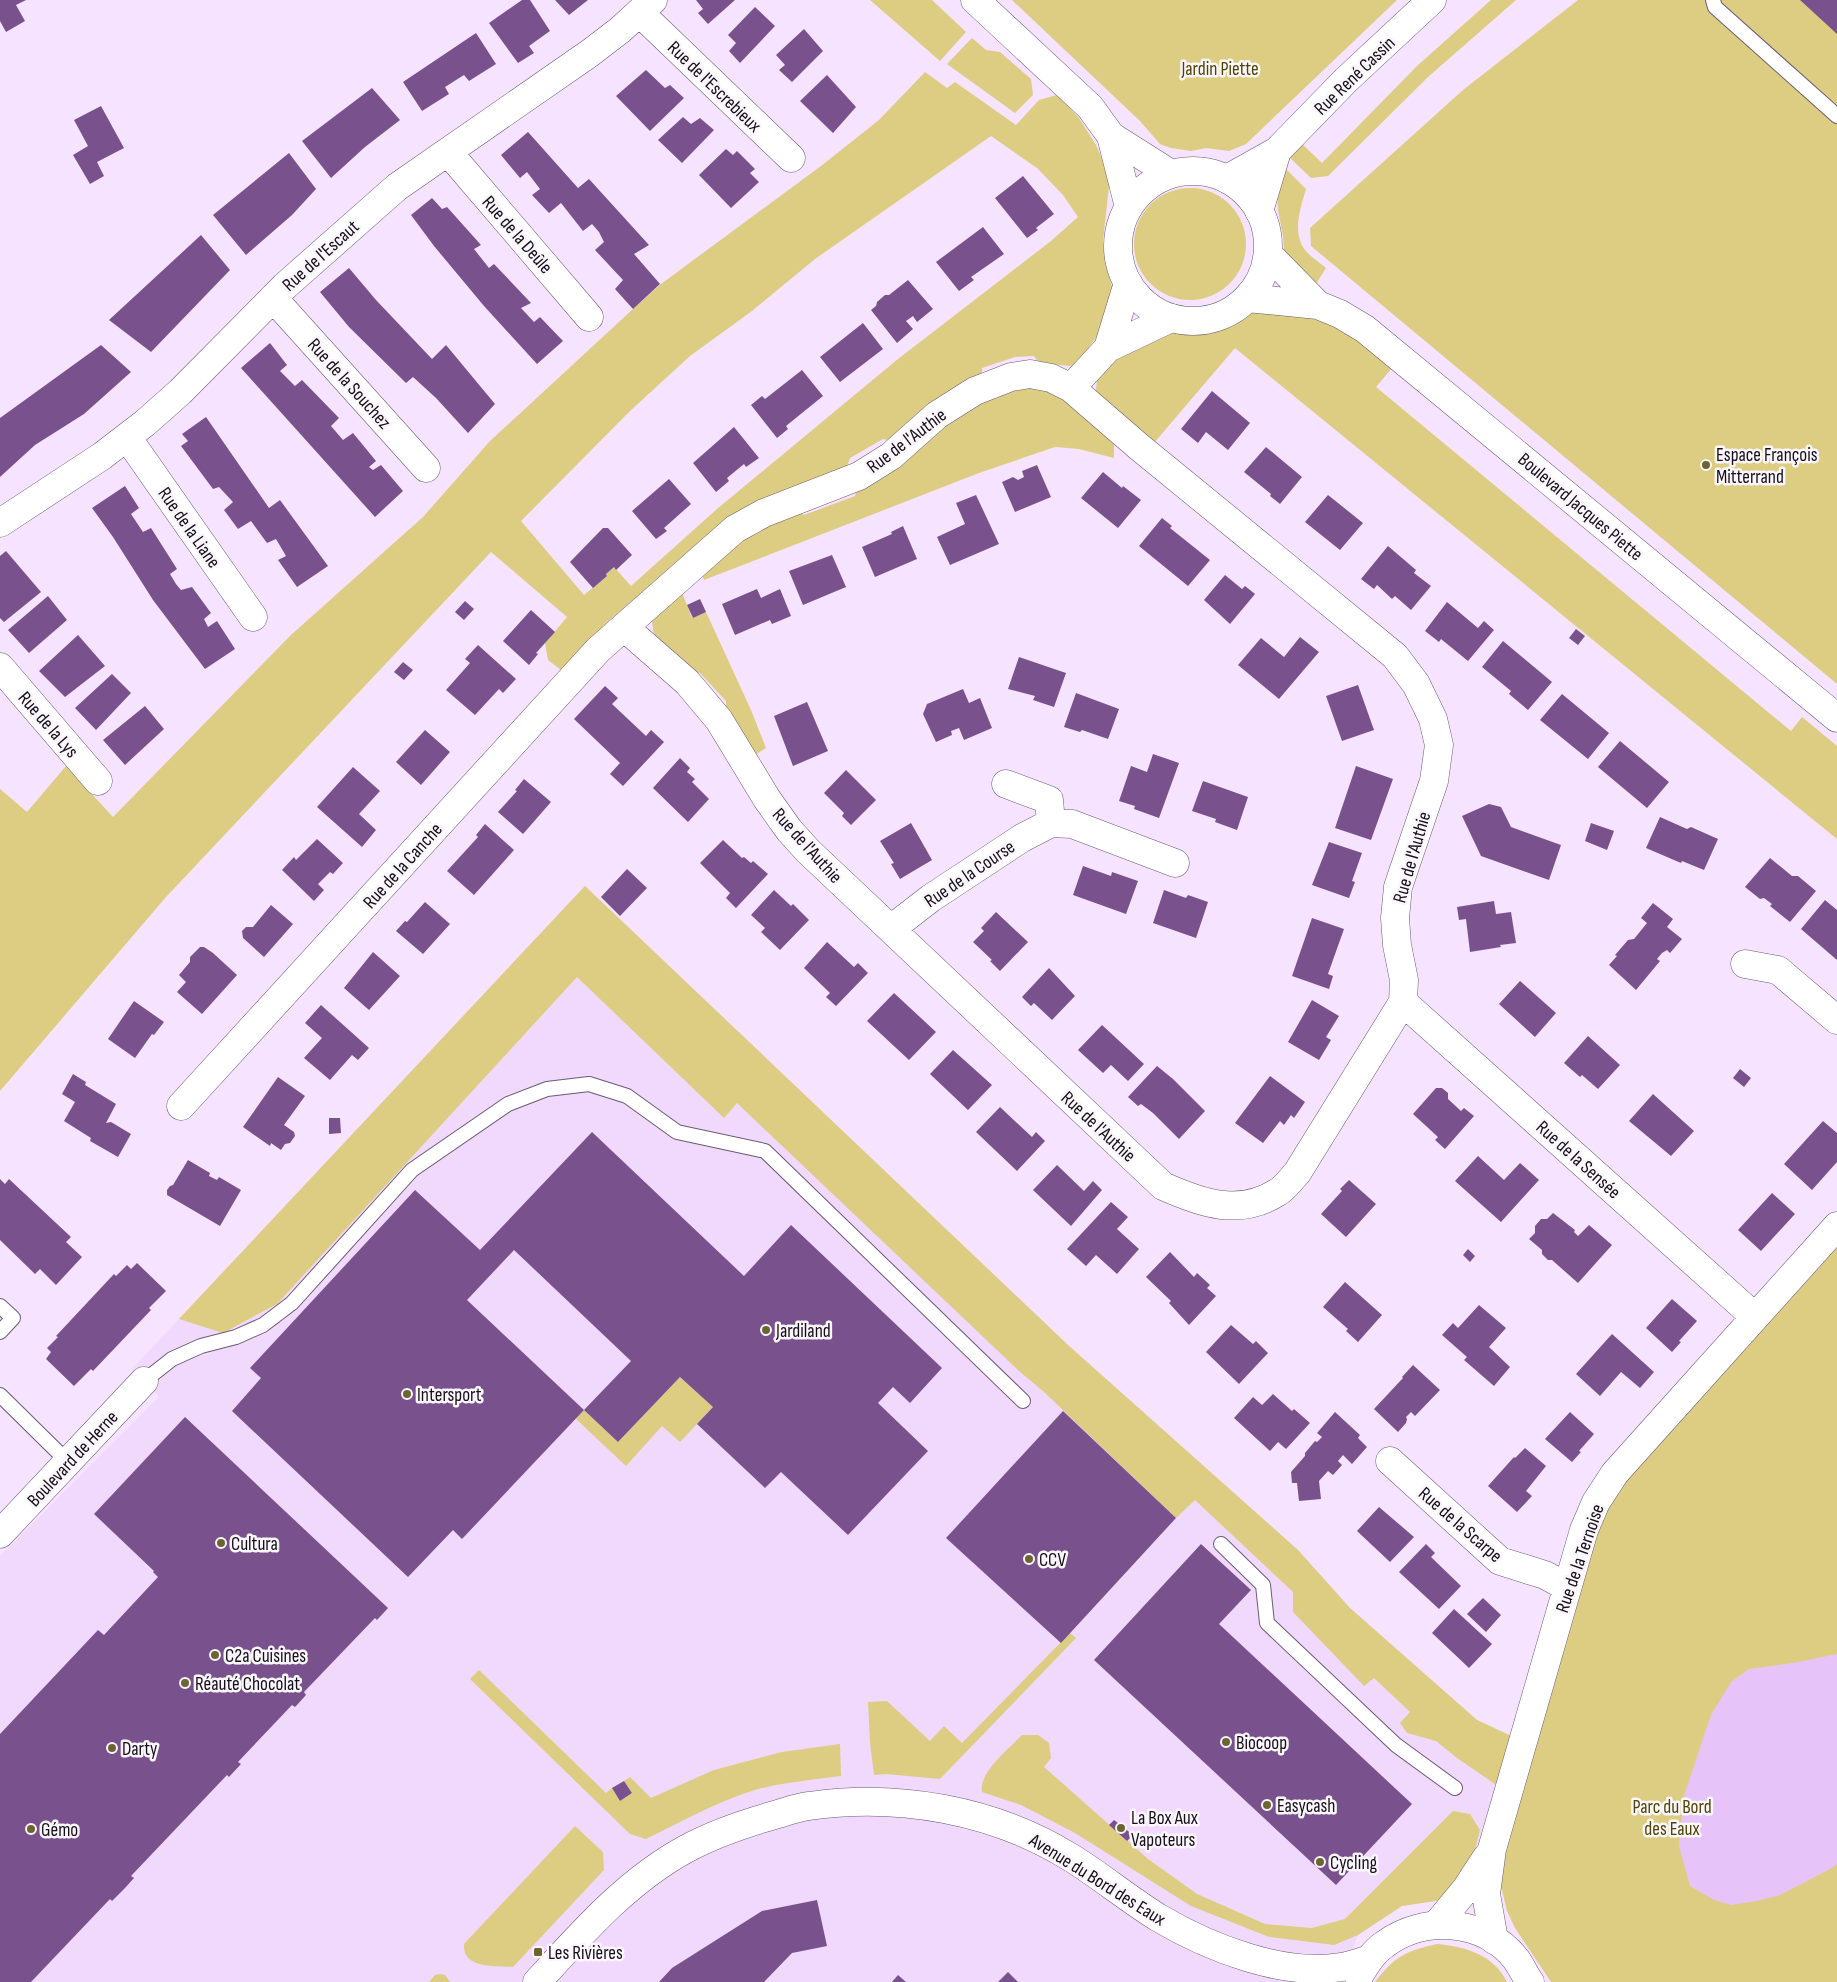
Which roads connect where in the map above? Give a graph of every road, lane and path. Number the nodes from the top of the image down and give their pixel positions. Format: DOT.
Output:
graph roads {
  1 [pos="975,0"];
  2 [pos="1432,0"];
  3 [pos="1713,0"];
  4 [pos="646,7"];
  5 [pos="1837,116"];
  6 [pos="1111,136"];
  7 [pos="1277,151"];
  8 [pos="448,152"];
  9 [pos="791,158"];
  10 [pos="1171,174"];
  11 [pos="1227,179"];
  12 [pos="1129,207"];
  13 [pos="1259,211"];
  14 [pos="1268,254"];
  15 [pos="1128,283"];
  16 [pos="273,298"];
  17 [pos="1247,298"];
  18 [pos="1318,305"];
  19 [pos="589,317"];
  20 [pos="1171,318"];
  21 [pos="1108,348"];
  22 [pos="1071,388"];
  23 [pos="127,437"];
  24 [pos="426,468"];
  25 [pos="0,523"];
  26 [pos="253,617"];
  27 [pos="624,627"];
  28 [pos="0,667"];
  29 [pos="1837,718"];
  30 [pos="98,781"];
  31 [pos="1006,784"];
  32 [pos="1051,823"];
  33 [pos="1175,863"];
  34 [pos="891,930"];
  35 [pos="1745,964"];
  36 [pos="1403,1002"];
  37 [pos="1837,1020"];
  38 [pos="182,1106"];
  39 [pos="1837,1226"];
  40 [pos="0,1306"];
  41 [pos="1755,1317"];
  42 [pos="0,1332"];
  43 [pos="144,1381"];
  44 [pos="0,1394"];
  45 [pos="1024,1401"];
  46 [pos="1390,1461"];
  47 [pos="68,1462"];
  48 [pos="0,1534"];
  49 [pos="1221,1544"];
  50 [pos="1567,1587"];
  51 [pos="1455,1788"];
  52 [pos="1492,1849"];
  53 [pos="1437,1924"];
  54 [pos="1494,1940"];
  55 [pos="1264,1963"];
  56 [pos="1362,1971"];
  57 [pos="537,1982"];
  58 [pos="1298,1982"];
  59 [pos="1530,1982"];
  1 -- 6 [label="street"];
  2 -- 7 [label="street, Rue René Cassin"];
  3 -- 5 [label="lane"];
  4 -- 8 [label="street, Rue de l'Escaut"];
  4 -- 9 [label="street, Rue de l'Escrebieux"];
  6 -- 10 [label="street"];
  6 -- 12 [label="street"];
  7 -- 11 [label="street, Rue René Cassin"];
  7 -- 13 [label="street, Rue René Cassin"];
  8 -- 16 [label="street, Rue de l'Escaut"];
  8 -- 19 [label="street, Rue de la Deûle"];
  10 -- 11 [label="street"];
  10 -- 12 [label="street"];
  11 -- 13 [label="street"];
  12 -- 15 [label="street"];
  13 -- 14 [label="street"];
  14 -- 17 [label="street"];
  14 -- 18 [label="street, Boulevard Jacques Piette"];
  15 -- 20 [label="street"];
  15 -- 21 [label="street"];
  16 -- 23 [label="street, Rue de l'Escaut"];
  16 -- 24 [label="street, Rue de la Souchez"];
  17 -- 18 [label="street, Boulevard Jacques Piette"];
  17 -- 20 [label="street"];
  18 -- 29 [label="street, Boulevard Jacques Piette"];
  20 -- 21 [label="street"];
  21 -- 22 [label="street"];
  22 -- 27 [label="street, Rue de l'Authie"];
  22 -- 36 [label="street, Rue de l'Authie"];
  23 -- 25 [label="street, Rue de l'Escaut"];
  23 -- 26 [label="street, Rue de la Liane"];
  27 -- 34 [label="street, Rue de l'Authie"];
  27 -- 38 [label="street, Rue de la Canche"];
  28 -- 30 [label="street, Rue de la Lys"];
  31 -- 32 [label="street"];
  32 -- 33 [label="street"];
  32 -- 34 [label="street, Rue de la Course"];
  34 -- 36 [label="street, Rue de l'Authie"];
  35 -- 37 [label="street"];
  36 -- 41 [label="street, Rue de la Sensée"];
  39 -- 41 [label="street, Rue de la Ternoise"];
  40 -- 42 [label="lane"];
  41 -- 50 [label="street, Rue de la Ternoise"];
  43 -- 45 [label="lane"];
  43 -- 47 [label="street, Boulevard de Herne"];
  44 -- 47 [label="lane"];
  46 -- 50 [label="street, Rue de la Scarpe"];
  47 -- 48 [label="street, Boulevard de Herne"];
  49 -- 51 [label="lane"];
  50 -- 52 [label="street, Rue de la Ternoise"];
  52 -- 53 [label="street, Rue de la Ternoise"];
  52 -- 54 [label="street, Rue de la Ternoise"];
  53 -- 54 [label="street"];
  53 -- 56 [label="street"];
  54 -- 59 [label="street"];
  55 -- 56 [label="street, Avenue du Bord des Eaux"];
  55 -- 57 [label="street, Avenue du Bord des Eaux"];
  55 -- 58 [label="street, Avenue du Bord des Eaux"];
}
